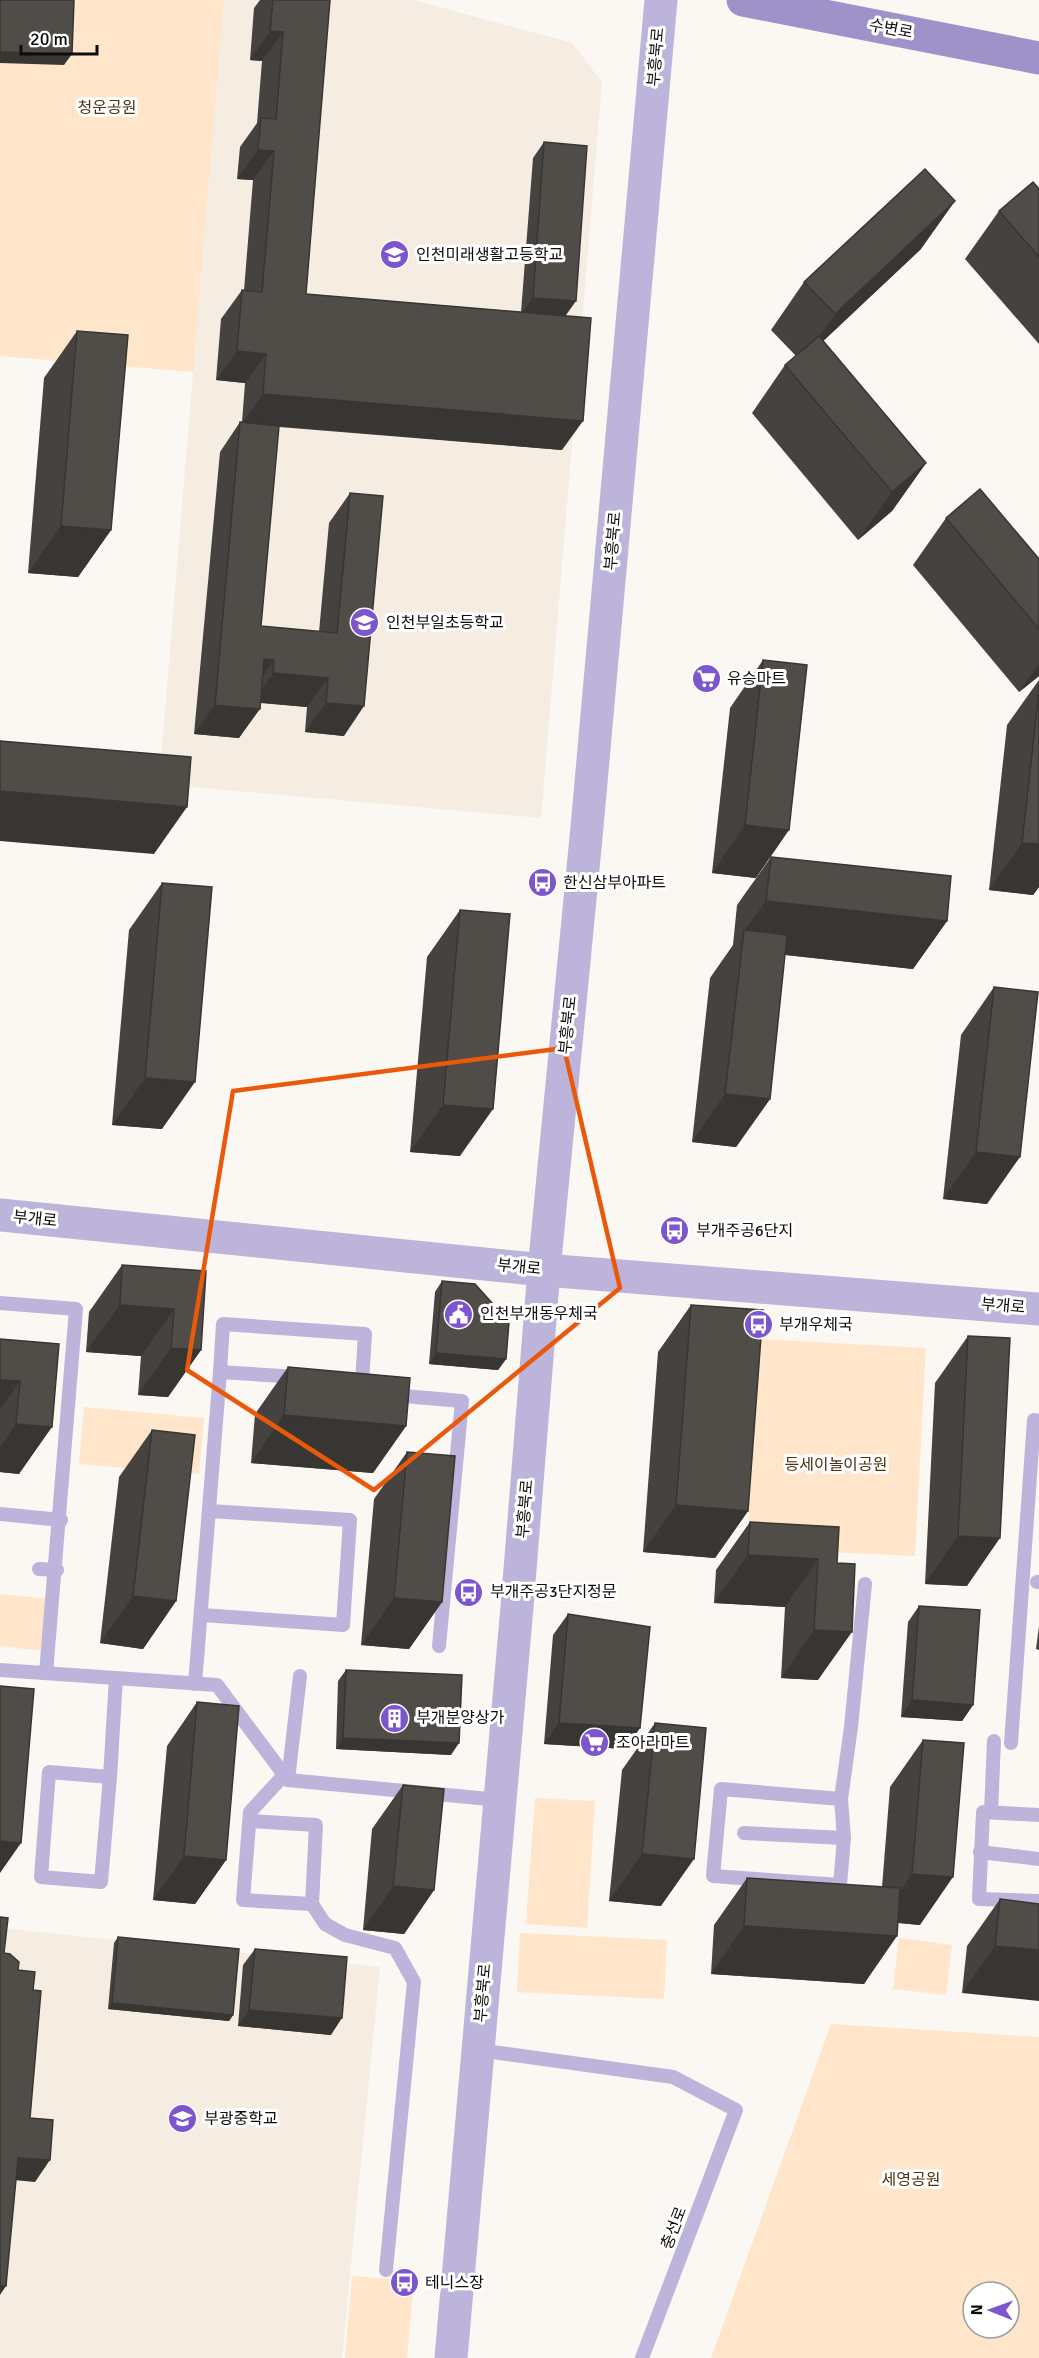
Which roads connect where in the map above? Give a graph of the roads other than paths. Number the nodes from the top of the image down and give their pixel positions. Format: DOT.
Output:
graph roads {
  1 [pos="661,0"];
  2 [pos="743,0"];
  3 [pos="1039,58"];
  4 [pos="0,1215"];
  5 [pos="544,1270"];
  6 [pos="0,1303"];
  7 [pos="1039,1309"];
  8 [pos="54,1346"];
  9 [pos="75,1347"];
  10 [pos="220,1372"];
  11 [pos="315,1379"];
  12 [pos="1039,1421"];
  13 [pos="210,1511"];
  14 [pos="0,1514"];
  15 [pos="61,1520"];
  16 [pos="1032,1554"];
  17 [pos="39,1569"];
  18 [pos="57,1570"];
  19 [pos="865,1584"];
  20 [pos="202,1615"];
  21 [pos="439,1646"];
  22 [pos="0,1670"];
  23 [pos="46,1673"];
  24 [pos="300,1676"];
  25 [pos="116,1678"];
  26 [pos="195,1684"];
  27 [pos="994,1741"];
  28 [pos="1011,1743"];
  29 [pos="110,1777"];
  30 [pos="286,1778"];
  31 [pos="841,1799"];
  32 [pos="500,1800"];
  33 [pos="992,1812"];
  34 [pos="1039,1815"];
  35 [pos="249,1821"];
  36 [pos="744,1833"];
  37 [pos="844,1838"];
  38 [pos="980,1852"];
  39 [pos="1039,1859"];
  40 [pos="1039,1901"];
  41 [pos="312,1904"];
  42 [pos="478,2050"];
  43 [pos="386,2270"];
  44 [pos="451,2358"];
  45 [pos="642,2358"];
  1 -- 5 [label="street, 부흥북로"];
  2 -- 3 [label="main road, 수변로"];
  4 -- 5 [label="street, 부개로"];
  5 -- 7 [label="street, 부개로"];
  5 -- 32 [label="street, 부흥북로"];
  6 -- 9 [label="lane"];
  8 -- 9 [label="lane"];
  9 -- 15 [label="lane"];
  10 -- 11 [label="lane"];
  10 -- 13 [label="lane"];
  10 -- 21 [label="lane"];
  12 -- 16 [label="lane"];
  13 -- 20 [label="lane"];
  13 -- 20 [label="lane"];
  14 -- 15 [label="lane"];
  15 -- 18 [label="lane"];
  16 -- 28 [label="lane"];
  17 -- 18 [label="lane"];
  18 -- 23 [label="lane"];
  19 -- 31 [label="lane"];
  20 -- 26 [label="lane"];
  22 -- 23 [label="lane"];
  23 -- 25 [label="lane"];
  24 -- 30 [label="lane"];
  25 -- 26 [label="lane"];
  25 -- 29 [label="lane"];
  26 -- 30 [label="lane"];
  27 -- 33 [label="lane"];
  29 -- 29 [label="lane"];
  30 -- 32 [label="lane"];
  30 -- 35 [label="lane"];
  31 -- 37 [label="lane"];
  31 -- 37 [label="lane"];
  32 -- 42 [label="street, 부흥북로"];
  33 -- 34 [label="lane"];
  33 -- 38 [label="lane"];
  35 -- 41 [label="lane"];
  35 -- 41 [label="lane"];
  36 -- 37 [label="lane"];
  38 -- 39 [label="lane"];
  38 -- 40 [label="lane"];
  41 -- 43 [label="lane"];
  42 -- 44 [label="street, 부흥북로"];
  42 -- 45 [label="lane, 충선로"];
}
